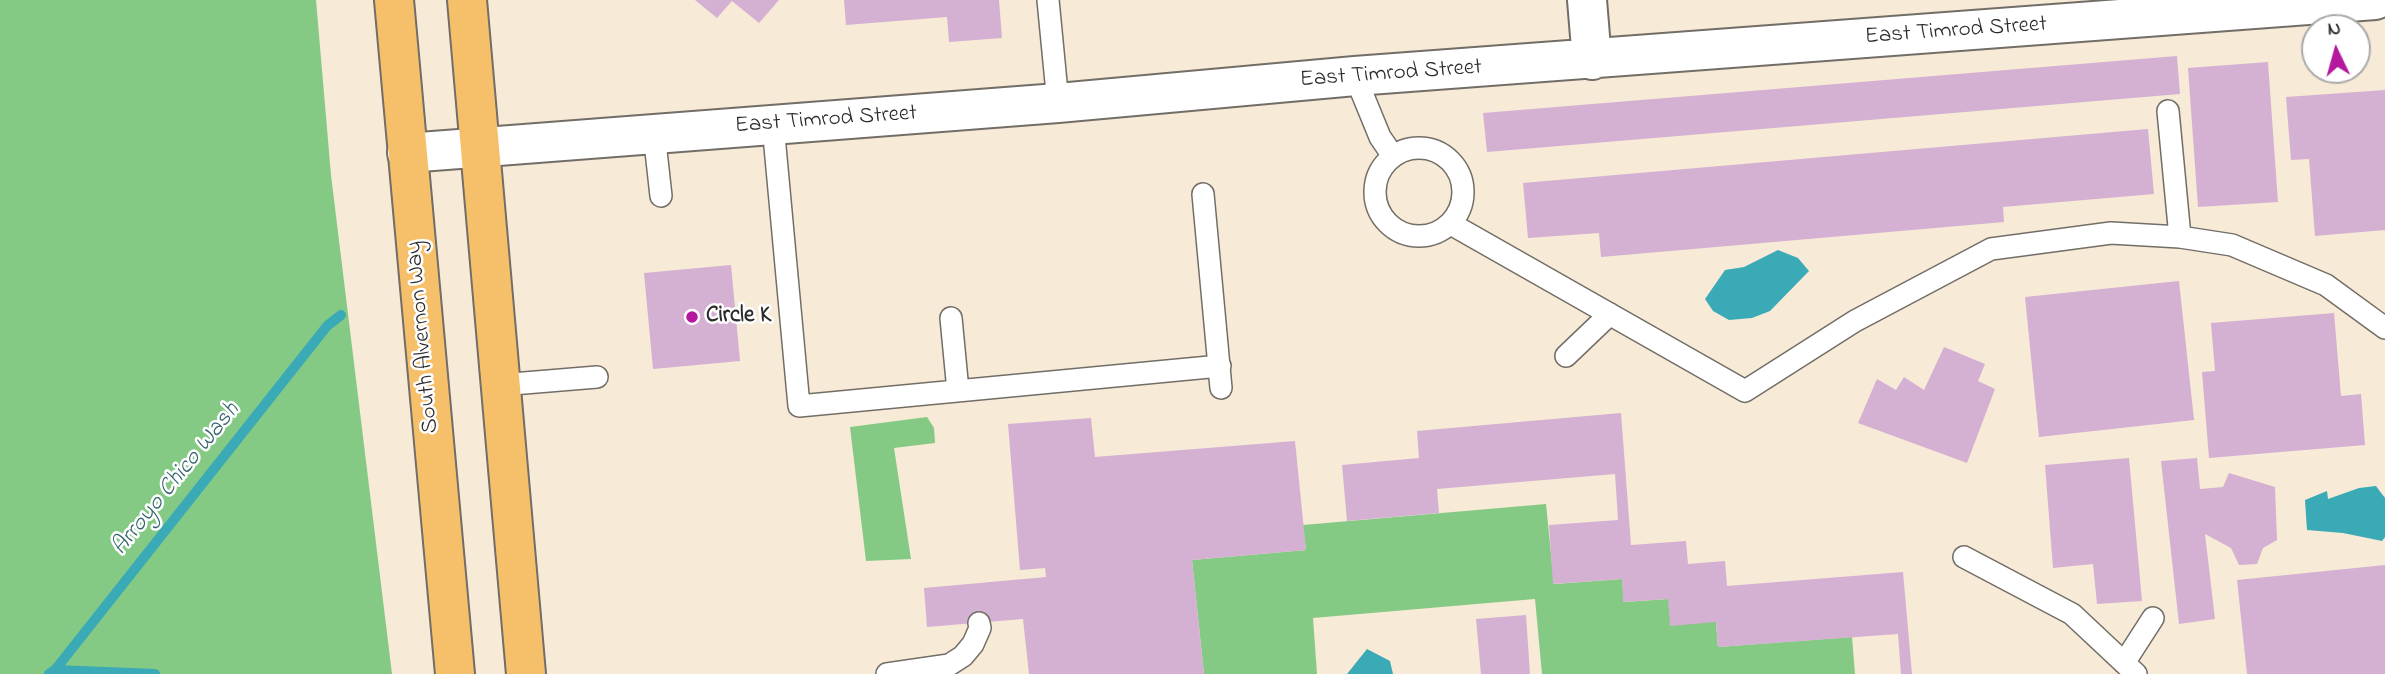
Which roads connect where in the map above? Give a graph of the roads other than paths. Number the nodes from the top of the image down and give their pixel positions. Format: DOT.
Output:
graph roads {
  1 [pos="394,0"];
  2 [pos="467,0"];
  3 [pos="1048,0"];
  4 [pos="1587,0"];
  5 [pos="2375,0"];
  6 [pos="1592,60"];
  7 [pos="1355,76"];
  8 [pos="1058,103"];
  9 [pos="2168,111"];
  10 [pos="773,125"];
  11 [pos="654,133"];
  12 [pos="480,147"];
  13 [pos="407,153"];
  14 [pos="1393,156"];
  15 [pos="1203,194"];
  16 [pos="661,196"];
  17 [pos="1451,224"];
  18 [pos="2180,237"];
  19 [pos="1610,314"];
  20 [pos="951,318"];
  21 [pos="2385,328"];
  22 [pos="1566,356"];
  23 [pos="1220,366"];
  24 [pos="597,377"];
  25 [pos="500,385"];
  26 [pos="1222,388"];
  27 [pos="958,391"];
  28 [pos="1964,557"];
  29 [pos="2153,618"];
  30 [pos="979,623"];
  31 [pos="2130,668"];
  32 [pos="455,674"];
  33 [pos="526,674"];
  34 [pos="887,674"];
  1 -- 13 [label="main road, South Alvernon Way"];
  2 -- 12 [label="main road"];
  3 -- 8 [label="lane"];
  4 -- 6 [label="street"];
  5 -- 6 [label="street, East Timrod Street"];
  6 -- 7 [label="street, East Timrod Street"];
  7 -- 8 [label="street, East Timrod Street"];
  7 -- 14 [label="lane"];
  8 -- 10 [label="street, East Timrod Street"];
  9 -- 18 [label="lane"];
  10 -- 11 [label="street, East Timrod Street"];
  10 -- 27 [label="lane"];
  11 -- 12 [label="street, East Timrod Street"];
  11 -- 16 [label="lane"];
  12 -- 13 [label="street, East Timrod Street"];
  12 -- 25 [label="main road"];
  13 -- 32 [label="main road, South Alvernon Way"];
  14 -- 17 [label="lane"];
  14 -- 17 [label="lane"];
  15 -- 23 [label="lane"];
  17 -- 19 [label="lane"];
  18 -- 19 [label="lane"];
  18 -- 21 [label="lane"];
  19 -- 22 [label="lane"];
  20 -- 27 [label="lane"];
  23 -- 26 [label="lane"];
  23 -- 27 [label="lane"];
  24 -- 25 [label="lane"];
  25 -- 33 [label="main road"];
  28 -- 31 [label="lane"];
  29 -- 31 [label="lane"];
  30 -- 34 [label="lane"];
}
